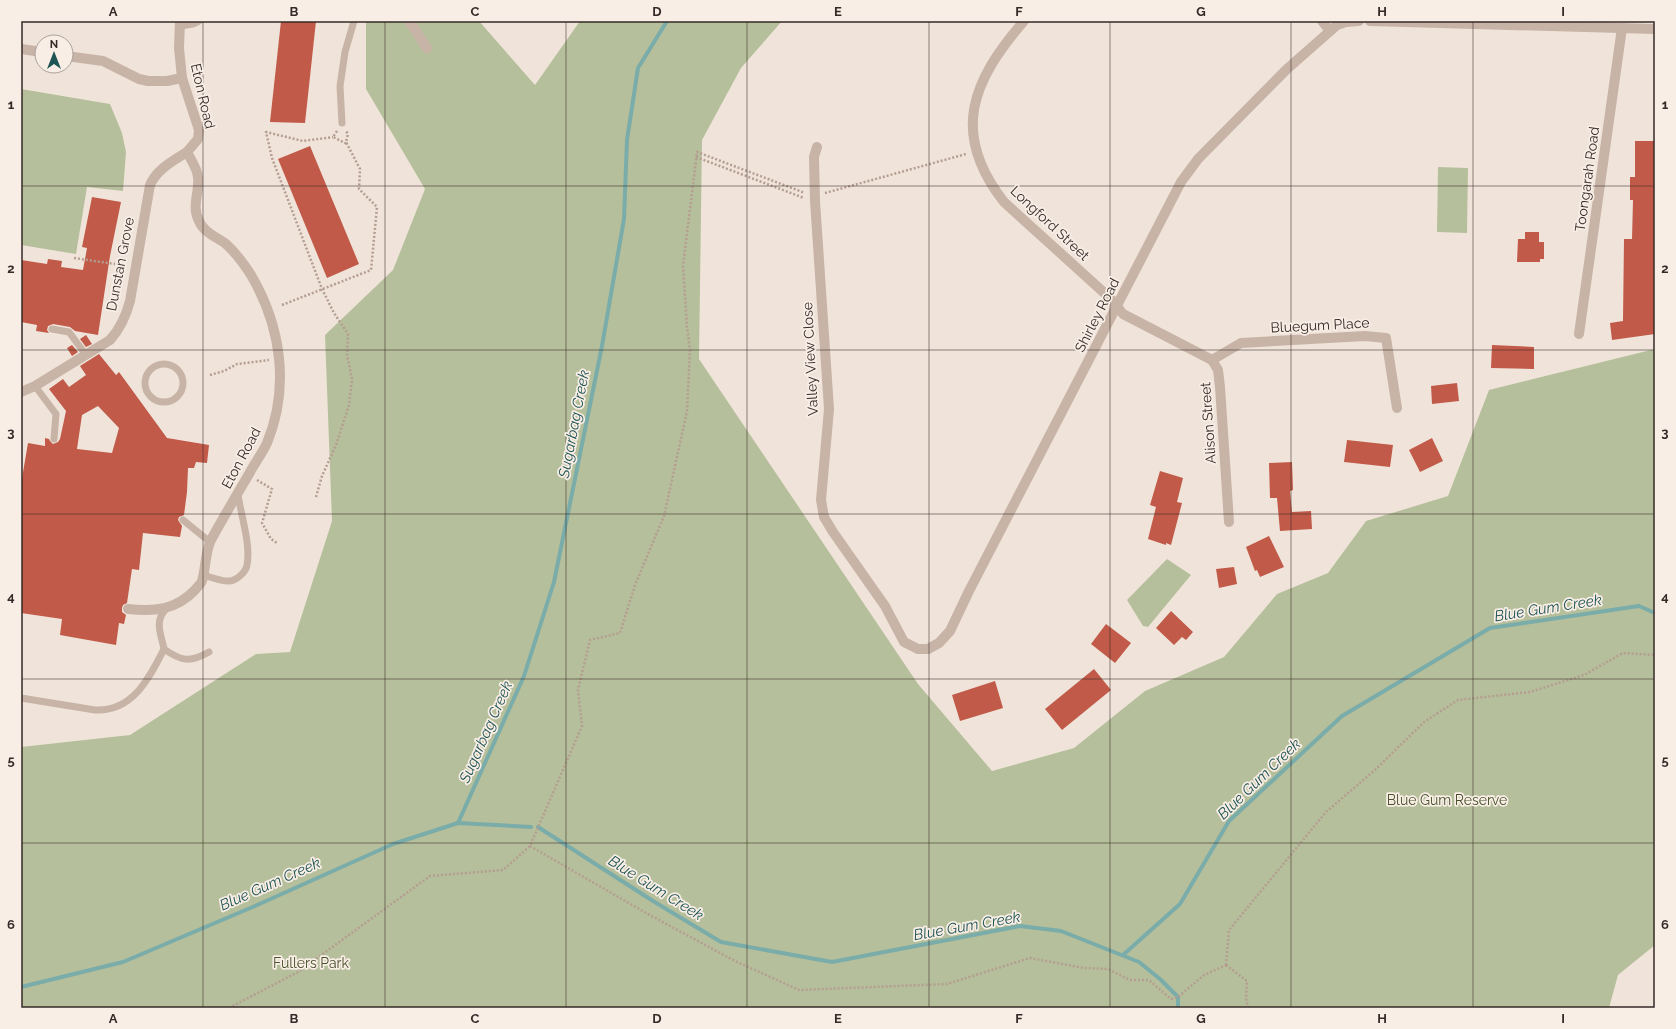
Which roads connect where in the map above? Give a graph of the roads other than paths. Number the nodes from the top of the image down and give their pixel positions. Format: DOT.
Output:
graph roads {
  1 [pos="199,21"];
  2 [pos="354,21"];
  3 [pos="409,21"];
  4 [pos="1024,21"];
  5 [pos="1322,21"];
  6 [pos="1359,21"];
  7 [pos="1370,21"];
  8 [pos="180,23"];
  9 [pos="1622,28"];
  10 [pos="1655,29"];
  11 [pos="1330,31"];
  12 [pos="21,48"];
  13 [pos="427,48"];
  14 [pos="34,50"];
  15 [pos="74,57"];
  16 [pos="182,78"];
  17 [pos="342,123"];
  18 [pos="817,147"];
  19 [pos="187,152"];
  20 [pos="1117,307"];
  21 [pos="52,329"];
  22 [pos="1579,334"];
  23 [pos="86,355"];
  24 [pos="1212,360"];
  25 [pos="35,386"];
  26 [pos="22,393"];
  27 [pos="160,402"];
  28 [pos="1397,408"];
  29 [pos="54,439"];
  30 [pos="238,494"];
  31 [pos="183,520"];
  32 [pos="1229,522"];
  33 [pos="210,542"];
  34 [pos="203,575"];
  35 [pos="128,609"];
  36 [pos="166,609"];
  37 [pos="904,642"];
  38 [pos="164,648"];
  39 [pos="209,652"];
  40 [pos="21,698"];
  1 -- 8 [label="lane"];
  2 -- 17 [label="lane"];
  3 -- 13 [label="street"];
  4 -- 20 [label="street, Longford Street"];
  5 -- 11 [label="street"];
  6 -- 11 [label="street, Shirley Road"];
  7 -- 9 [label="street"];
  8 -- 16 [label="street, Eton Road"];
  9 -- 10 [label="street"];
  9 -- 22 [label="street, Toongarah Road"];
  11 -- 20 [label="street, Shirley Road"];
  12 -- 14 [label="street"];
  15 -- 16 [label="street"];
  16 -- 19 [label="street, Eton Road"];
  18 -- 37 [label="street, Valley View Close"];
  19 -- 23 [label="street, Dunstan Grove"];
  19 -- 30 [label="street, Eton Road"];
  20 -- 24 [label="street"];
  20 -- 37 [label="street, Shirley Road"];
  21 -- 23 [label="lane"];
  23 -- 25 [label="street, Dunstan Grove"];
  24 -- 28 [label="street, Bluegum Place"];
  24 -- 32 [label="street, Alison Street"];
  25 -- 26 [label="street, Dunstan Grove"];
  25 -- 29 [label="lane"];
  27 -- 27 [label="lane"];
  30 -- 33 [label="street, Eton Road"];
  30 -- 34 [label="lane"];
  31 -- 33 [label="lane"];
  33 -- 34 [label="street, Eton Road"];
  34 -- 36 [label="street, Eton Road"];
  35 -- 36 [label="street, Eton Road"];
  36 -- 38 [label="lane"];
  38 -- 39 [label="lane"];
  38 -- 40 [label="lane"];
}
